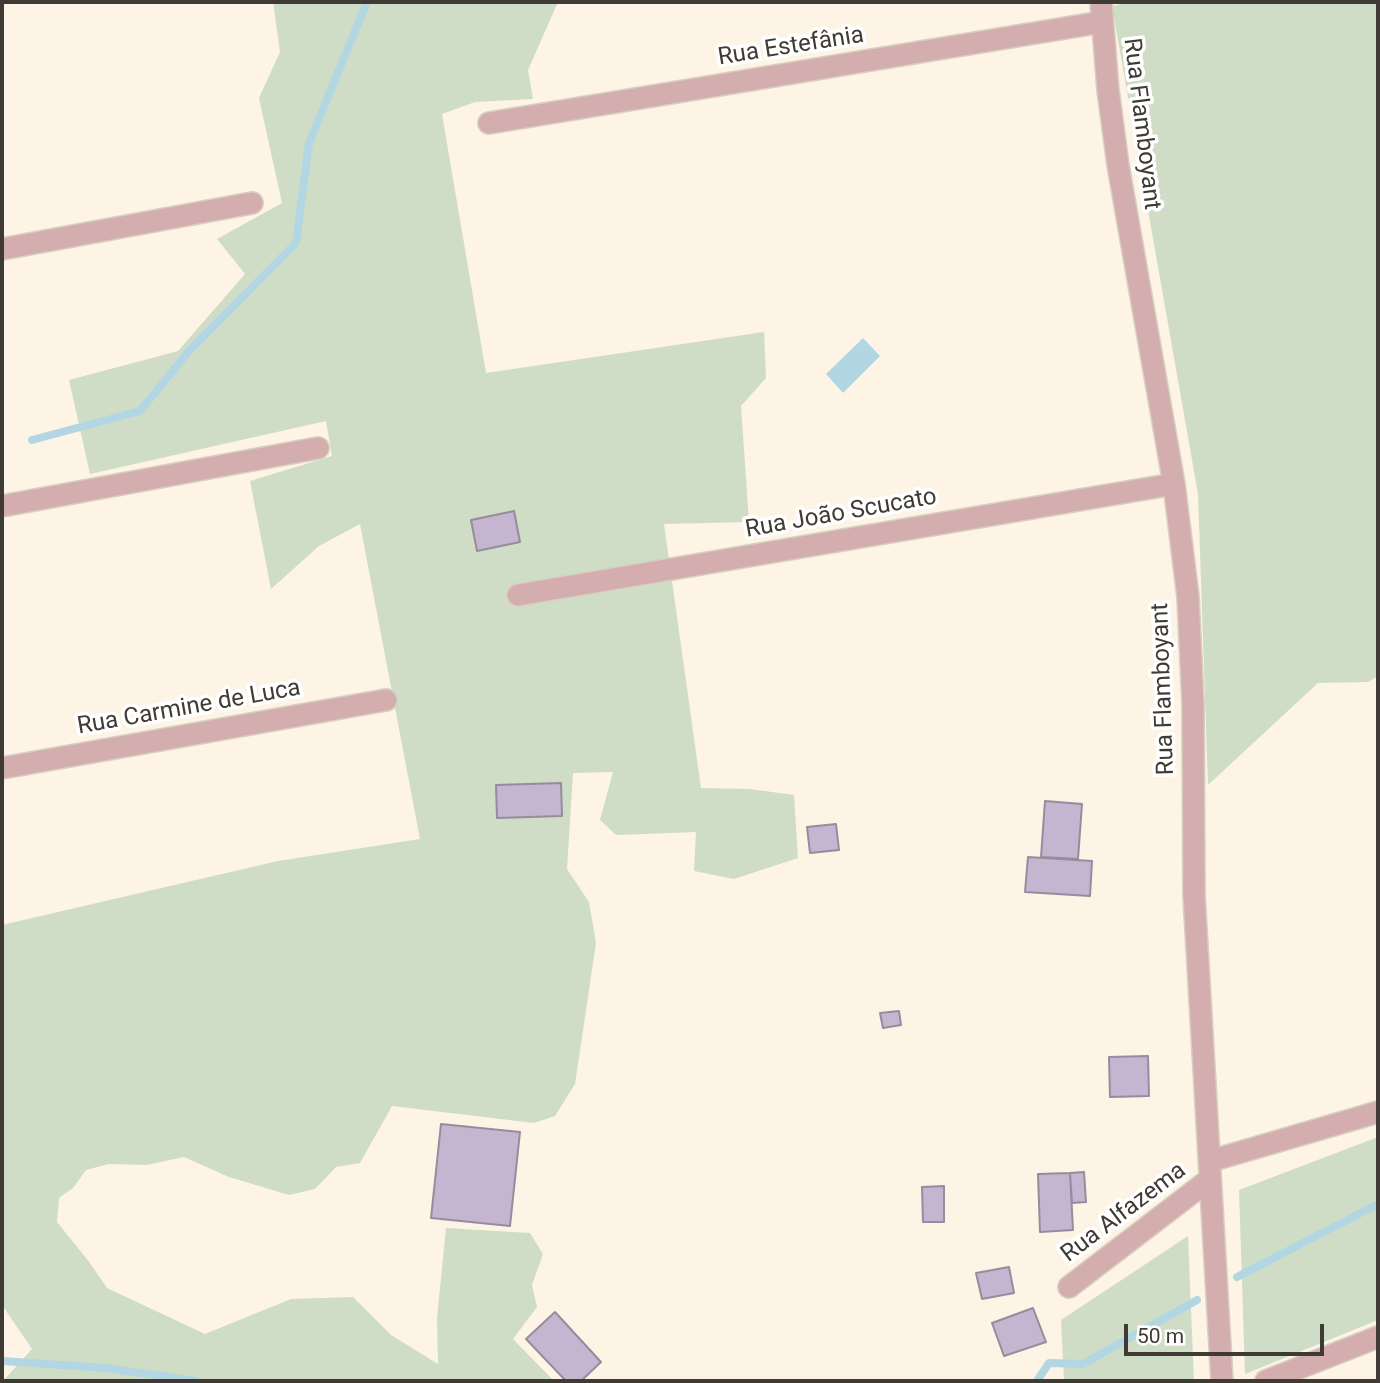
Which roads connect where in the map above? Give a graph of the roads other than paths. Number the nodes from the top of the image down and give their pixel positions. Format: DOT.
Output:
graph roads {
  1 [pos="1101,12"];
  2 [pos="489,123"];
  3 [pos="253,203"];
  4 [pos="2,249"];
  5 [pos="318,447"];
  6 [pos="1174,484"];
  7 [pos="2,506"];
  8 [pos="518,595"];
  9 [pos="386,700"];
  10 [pos="2,768"];
  11 [pos="1378,1112"];
  12 [pos="1210,1170"];
  13 [pos="1069,1287"];
  14 [pos="1378,1337"];
  15 [pos="1223,1381"];
  16 [pos="1266,1381"];
  1 -- 2 [label="street, Rua Estefânia"];
  1 -- 6 [label="street, Rua Flamboyant"];
  3 -- 4 [label="street"];
  5 -- 7 [label="street"];
  6 -- 8 [label="street, Rua João Scucato"];
  6 -- 12 [label="street, Rua Flamboyant"];
  9 -- 10 [label="street, Rua Carmine de Luca"];
  11 -- 12 [label="street, Rua Alfazema"];
  12 -- 13 [label="street, Rua Alfazema"];
  12 -- 15 [label="street, Rua Flamboyant"];
  14 -- 16 [label="street"];
}
